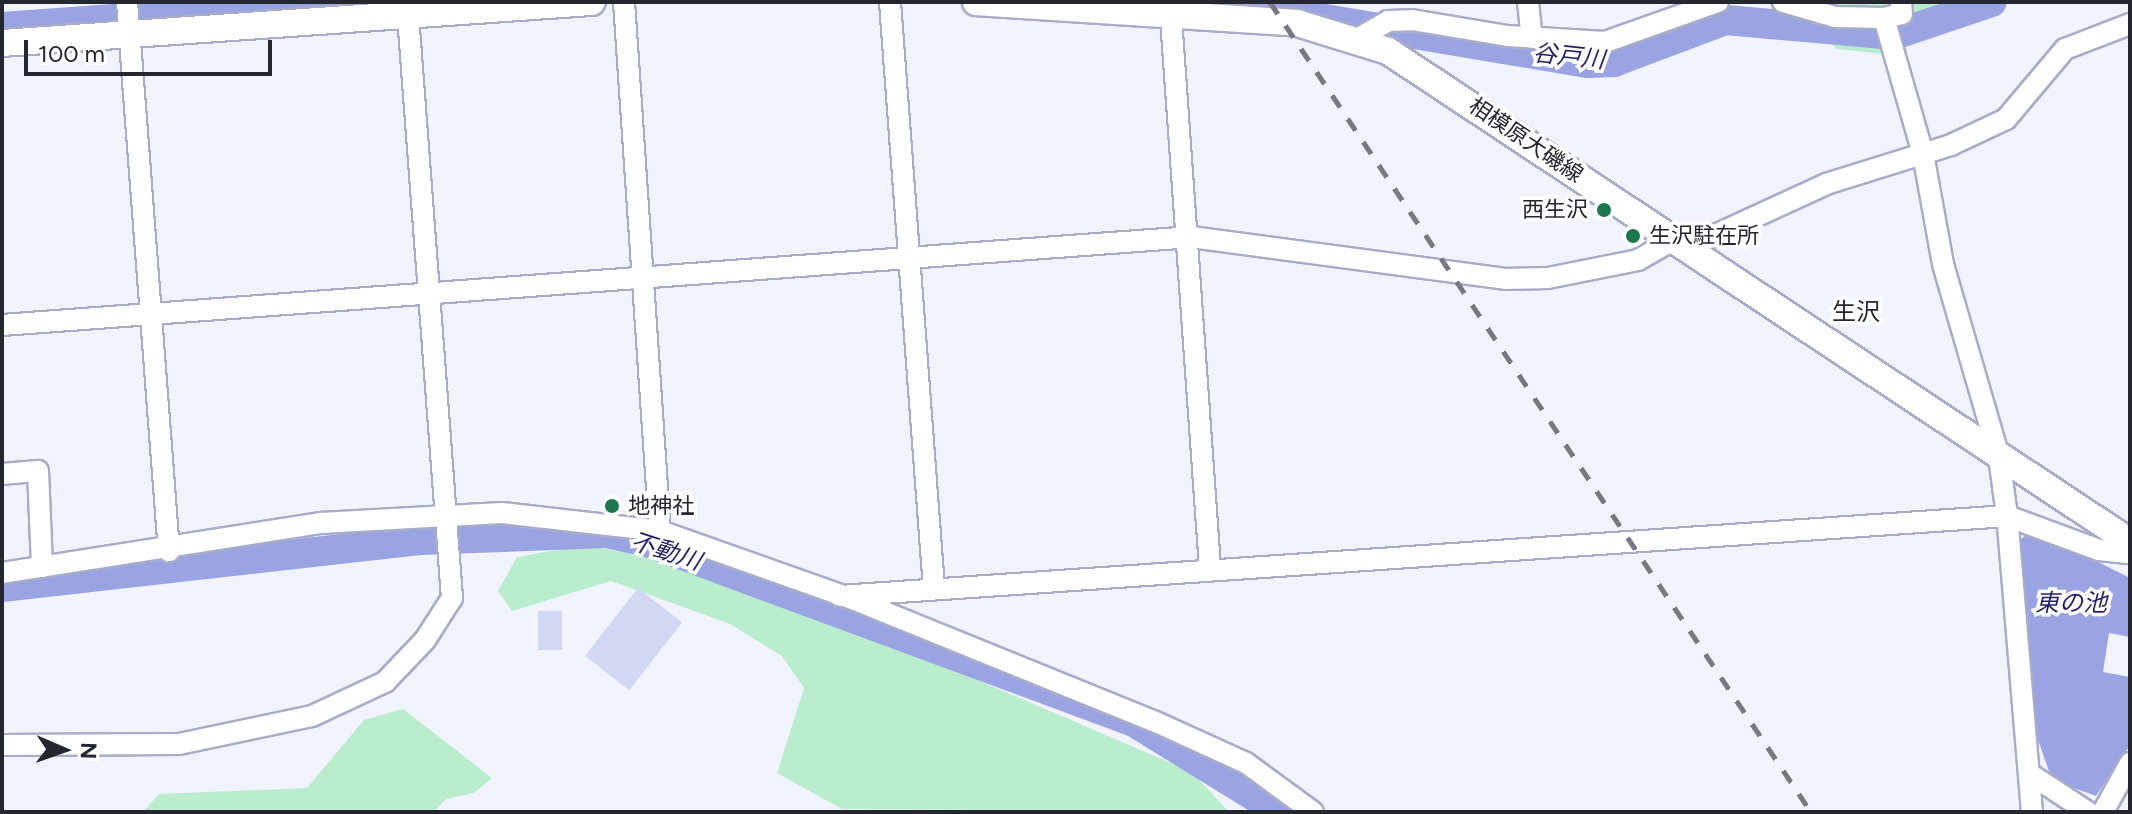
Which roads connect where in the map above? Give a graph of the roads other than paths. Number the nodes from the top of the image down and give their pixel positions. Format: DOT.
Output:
graph roads {
  1 [pos="592,2"];
  2 [pos="624,2"];
  3 [pos="890,2"];
  4 [pos="976,2"];
  5 [pos="1528,2"];
  6 [pos="1718,2"];
  7 [pos="1783,2"];
  8 [pos="1901,2"];
  9 [pos="1056,5"];
  10 [pos="410,7"];
  11 [pos="1171,18"];
  12 [pos="129,19"];
  13 [pos="2130,24"];
  14 [pos="1887,29"];
  15 [pos="1364,34"];
  16 [pos="1532,38"];
  17 [pos="2,43"];
  18 [pos="1923,154"];
  19 [pos="1191,237"];
  20 [pos="1679,244"];
  21 [pos="907,259"];
  22 [pos="647,279"];
  23 [pos="433,295"];
  24 [pos="153,314"];
  25 [pos="2,325"];
  26 [pos="1999,457"];
  27 [pos="2,474"];
  28 [pos="449,516"];
  29 [pos="2007,516"];
  30 [pos="660,531"];
  31 [pos="2130,542"];
  32 [pos="169,551"];
  33 [pos="2130,553"];
  34 [pos="42,567"];
  35 [pos="1210,568"];
  36 [pos="2,573"];
  37 [pos="934,589"];
  38 [pos="840,596"];
  39 [pos="2,745"];
  40 [pos="2130,763"];
  41 [pos="2030,774"];
  42 [pos="1313,812"];
  43 [pos="2032,812"];
  44 [pos="2088,812"];
  45 [pos="2103,812"];
  1 -- 10 [label="main road"];
  2 -- 22 [label="street"];
  3 -- 21 [label="street"];
  4 -- 9 [label="main road, 相模原大磯線"];
  5 -- 16 [label="street"];
  6 -- 16 [label="street"];
  7 -- 14 [label="street"];
  8 -- 14 [label="street"];
  9 -- 11 [label="main road, 相模原大磯線"];
  10 -- 12 [label="main road"];
  10 -- 23 [label="street"];
  11 -- 15 [label="main road, 相模原大磯線"];
  11 -- 19 [label="street"];
  12 -- 17 [label="main road"];
  12 -- 24 [label="street"];
  13 -- 18 [label="street"];
  14 -- 18 [label="street"];
  15 -- 16 [label="street"];
  15 -- 20 [label="main road, 相模原大磯線"];
  18 -- 20 [label="street"];
  18 -- 26 [label="street"];
  19 -- 20 [label="street"];
  19 -- 21 [label="street"];
  19 -- 35 [label="street"];
  20 -- 26 [label="main road, 相模原大磯線"];
  21 -- 22 [label="street"];
  21 -- 37 [label="street"];
  22 -- 23 [label="street"];
  22 -- 30 [label="street"];
  23 -- 24 [label="street"];
  23 -- 28 [label="street"];
  24 -- 25 [label="street"];
  24 -- 32 [label="street"];
  26 -- 29 [label="street"];
  26 -- 31 [label="main road, 相模原大磯線"];
  27 -- 34 [label="street"];
  28 -- 30 [label="street"];
  28 -- 32 [label="street"];
  28 -- 39 [label="street"];
  29 -- 33 [label="street"];
  29 -- 35 [label="street"];
  29 -- 41 [label="street"];
  30 -- 38 [label="street"];
  32 -- 34 [label="street"];
  34 -- 36 [label="street"];
  35 -- 37 [label="street"];
  37 -- 38 [label="street"];
  38 -- 42 [label="street"];
  40 -- 45 [label="street"];
  41 -- 43 [label="street"];
  41 -- 44 [label="street"];
}
